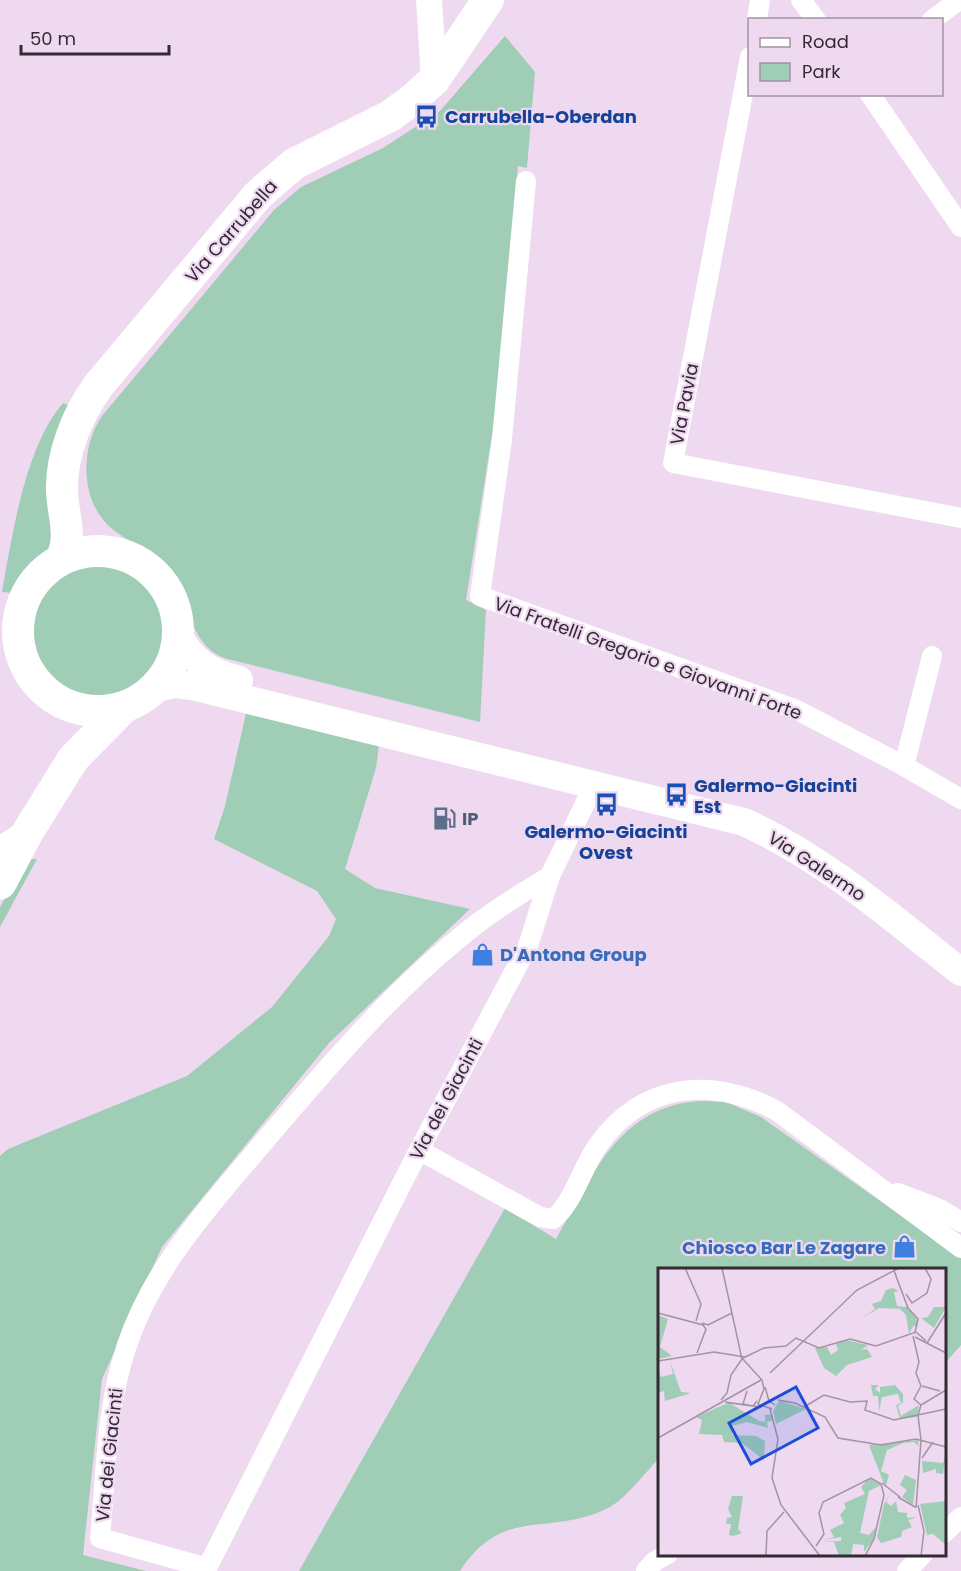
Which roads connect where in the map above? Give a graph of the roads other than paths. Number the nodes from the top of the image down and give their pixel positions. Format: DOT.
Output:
graph roads {
  1 [pos="429,0"];
  2 [pos="488,0"];
  3 [pos="760,0"];
  4 [pos="801,0"];
  5 [pos="960,0"];
  6 [pos="757,18"];
  7 [pos="814,18"];
  8 [pos="935,18"];
  9 [pos="748,68"];
  10 [pos="434,80"];
  11 [pos="871,96"];
  12 [pos="526,181"];
  13 [pos="961,226"];
  14 [pos="67,456"];
  15 [pos="961,518"];
  16 [pos="122,554"];
  17 [pos="61,560"];
  18 [pos="11,616"];
  19 [pos="179,636"];
  20 [pos="932,656"];
  21 [pos="154,689"];
  22 [pos="123,708"];
  23 [pos="443,746"];
  24 [pos="904,766"];
  25 [pos="596,783"];
  26 [pos="961,799"];
  27 [pos="12,846"];
  28 [pos="550,876"];
  29 [pos="0,883"];
  30 [pos="961,972"];
  31 [pos="419,1150"];
  32 [pos="935,1218"];
  33 [pos="961,1222"];
  34 [pos="961,1248"];
  35 [pos="664,1556"];
  36 [pos="922,1556"];
  37 [pos="646,1571"];
  38 [pos="907,1571"];
  1 -- 10 [label="street"];
  2 -- 10 [label="main road, Via Carrubella"];
  3 -- 6 [label="street"];
  4 -- 7 [label="street"];
  5 -- 8 [label="street"];
  9 -- 15 [label="street, Via Pavia"];
  10 -- 14 [label="main road, Via Carrubella"];
  11 -- 13 [label="street"];
  12 -- 24 [label="street, Via Fratelli Gregorio e Giovanni Forte"];
  14 -- 16 [label="main road"];
  14 -- 17 [label="main road, Via Carrubella"];
  16 -- 17 [label="main road"];
  16 -- 19 [label="main road"];
  17 -- 18 [label="main road"];
  18 -- 22 [label="main road"];
  19 -- 21 [label="main road"];
  19 -- 23 [label="main road"];
  20 -- 24 [label="street"];
  21 -- 22 [label="main road"];
  21 -- 23 [label="main road"];
  22 -- 27 [label="main road"];
  23 -- 25 [label="main road, Via Galermo"];
  24 -- 26 [label="street, Via Fratelli Gregorio e Giovanni Forte"];
  25 -- 28 [label="street, Via dei Giacinti"];
  25 -- 30 [label="main road, Via Galermo"];
  27 -- 29 [label="highway"];
  28 -- 31 [label="street, Via dei Giacinti"];
  28 -- 31 [label="street, Via dei Giacinti"];
  31 -- 32 [label="street"];
  32 -- 33 [label="street"];
  32 -- 34 [label="street"];
  35 -- 37 [label="street"];
  36 -- 38 [label="street"];
}
